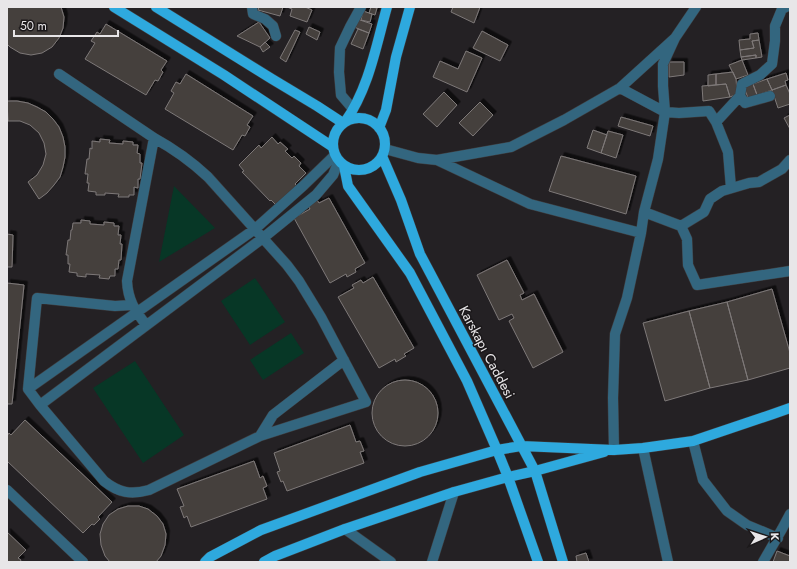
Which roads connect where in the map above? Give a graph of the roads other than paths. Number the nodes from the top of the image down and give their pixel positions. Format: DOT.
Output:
graph roads {
  1 [pos="114,7"];
  2 [pos="156,7"];
  3 [pos="252,7"];
  4 [pos="361,7"];
  5 [pos="387,7"];
  6 [pos="410,7"];
  7 [pos="696,7"];
  8 [pos="786,7"];
  9 [pos="276,36"];
  10 [pos="675,38"];
  11 [pos="59,74"];
  12 [pos="620,88"];
  13 [pos="740,96"];
  14 [pos="770,96"];
  15 [pos="353,109"];
  16 [pos="665,112"];
  17 [pos="716,122"];
  18 [pos="344,123"];
  19 [pos="379,128"];
  20 [pos="154,138"];
  21 [pos="383,152"];
  22 [pos="338,157"];
  23 [pos="437,160"];
  24 [pos="790,160"];
  25 [pos="731,188"];
  26 [pos="644,212"];
  27 [pos="681,226"];
  28 [pos="255,229"];
  29 [pos="641,233"];
  30 [pos="263,238"];
  31 [pos="790,271"];
  32 [pos="134,308"];
  33 [pos="146,325"];
  34 [pos="344,360"];
  35 [pos="28,389"];
  36 [pos="40,405"];
  37 [pos="790,408"];
  38 [pos="260,436"];
  39 [pos="693,441"];
  40 [pos="521,446"];
  41 [pos="644,448"];
  42 [pos="497,450"];
  43 [pos="614,450"];
  44 [pos="535,471"];
  45 [pos="508,477"];
  46 [pos="7,490"];
  47 [pos="454,492"];
  48 [pos="790,514"];
  49 [pos="346,529"];
  50 [pos="778,538"];
  51 [pos="83,562"];
  52 [pos="205,562"];
  53 [pos="264,562"];
  54 [pos="391,562"];
  55 [pos="432,562"];
  56 [pos="538,562"];
  57 [pos="563,562"];
  58 [pos="668,562"];
  59 [pos="763,562"];
  1 -- 22 [label="main road"];
  2 -- 18 [label="main road"];
  3 -- 9 [label="street"];
  4 -- 15 [label="street"];
  5 -- 15 [label="main road"];
  6 -- 19 [label="main road"];
  7 -- 10 [label="street"];
  8 -- 13 [label="street"];
  10 -- 12 [label="street"];
  10 -- 16 [label="street"];
  11 -- 20 [label="street"];
  12 -- 16 [label="street"];
  12 -- 23 [label="street"];
  13 -- 14 [label="street"];
  13 -- 17 [label="street"];
  15 -- 18 [label="main road"];
  16 -- 17 [label="street"];
  16 -- 26 [label="street"];
  17 -- 25 [label="street"];
  18 -- 19 [label="main road"];
  18 -- 22 [label="main road"];
  19 -- 21 [label="main road"];
  20 -- 28 [label="street"];
  20 -- 32 [label="street"];
  21 -- 22 [label="main road"];
  21 -- 23 [label="street"];
  21 -- 40 [label="main road, Karskapı Caddesi"];
  22 -- 28 [label="street"];
  22 -- 30 [label="street"];
  22 -- 42 [label="main road"];
  23 -- 29 [label="street"];
  24 -- 25 [label="street"];
  25 -- 27 [label="street"];
  26 -- 27 [label="street"];
  26 -- 29 [label="street"];
  27 -- 31 [label="street"];
  28 -- 30 [label="street"];
  28 -- 32 [label="street"];
  29 -- 43 [label="street"];
  30 -- 33 [label="street"];
  30 -- 34 [label="street"];
  32 -- 33 [label="street"];
  32 -- 35 [label="street"];
  32 -- 35 [label="street"];
  33 -- 36 [label="street"];
  34 -- 38 [label="street"];
  34 -- 38 [label="street"];
  35 -- 36 [label="street"];
  36 -- 38 [label="street"];
  37 -- 39 [label="main road"];
  39 -- 41 [label="main road"];
  39 -- 50 [label="street"];
  40 -- 42 [label="main road"];
  40 -- 43 [label="main road"];
  40 -- 44 [label="main road, Karskapı Caddesi"];
  41 -- 43 [label="main road"];
  41 -- 58 [label="street"];
  42 -- 45 [label="main road"];
  42 -- 52 [label="main road"];
  43 -- 44 [label="main road"];
  44 -- 45 [label="main road"];
  44 -- 57 [label="main road, Karskapı Caddesi"];
  45 -- 47 [label="main road"];
  45 -- 56 [label="main road"];
  46 -- 51 [label="street"];
  47 -- 49 [label="main road"];
  47 -- 55 [label="street"];
  48 -- 50 [label="street"];
  49 -- 53 [label="main road"];
  49 -- 54 [label="street"];
  50 -- 59 [label="street"];
}
